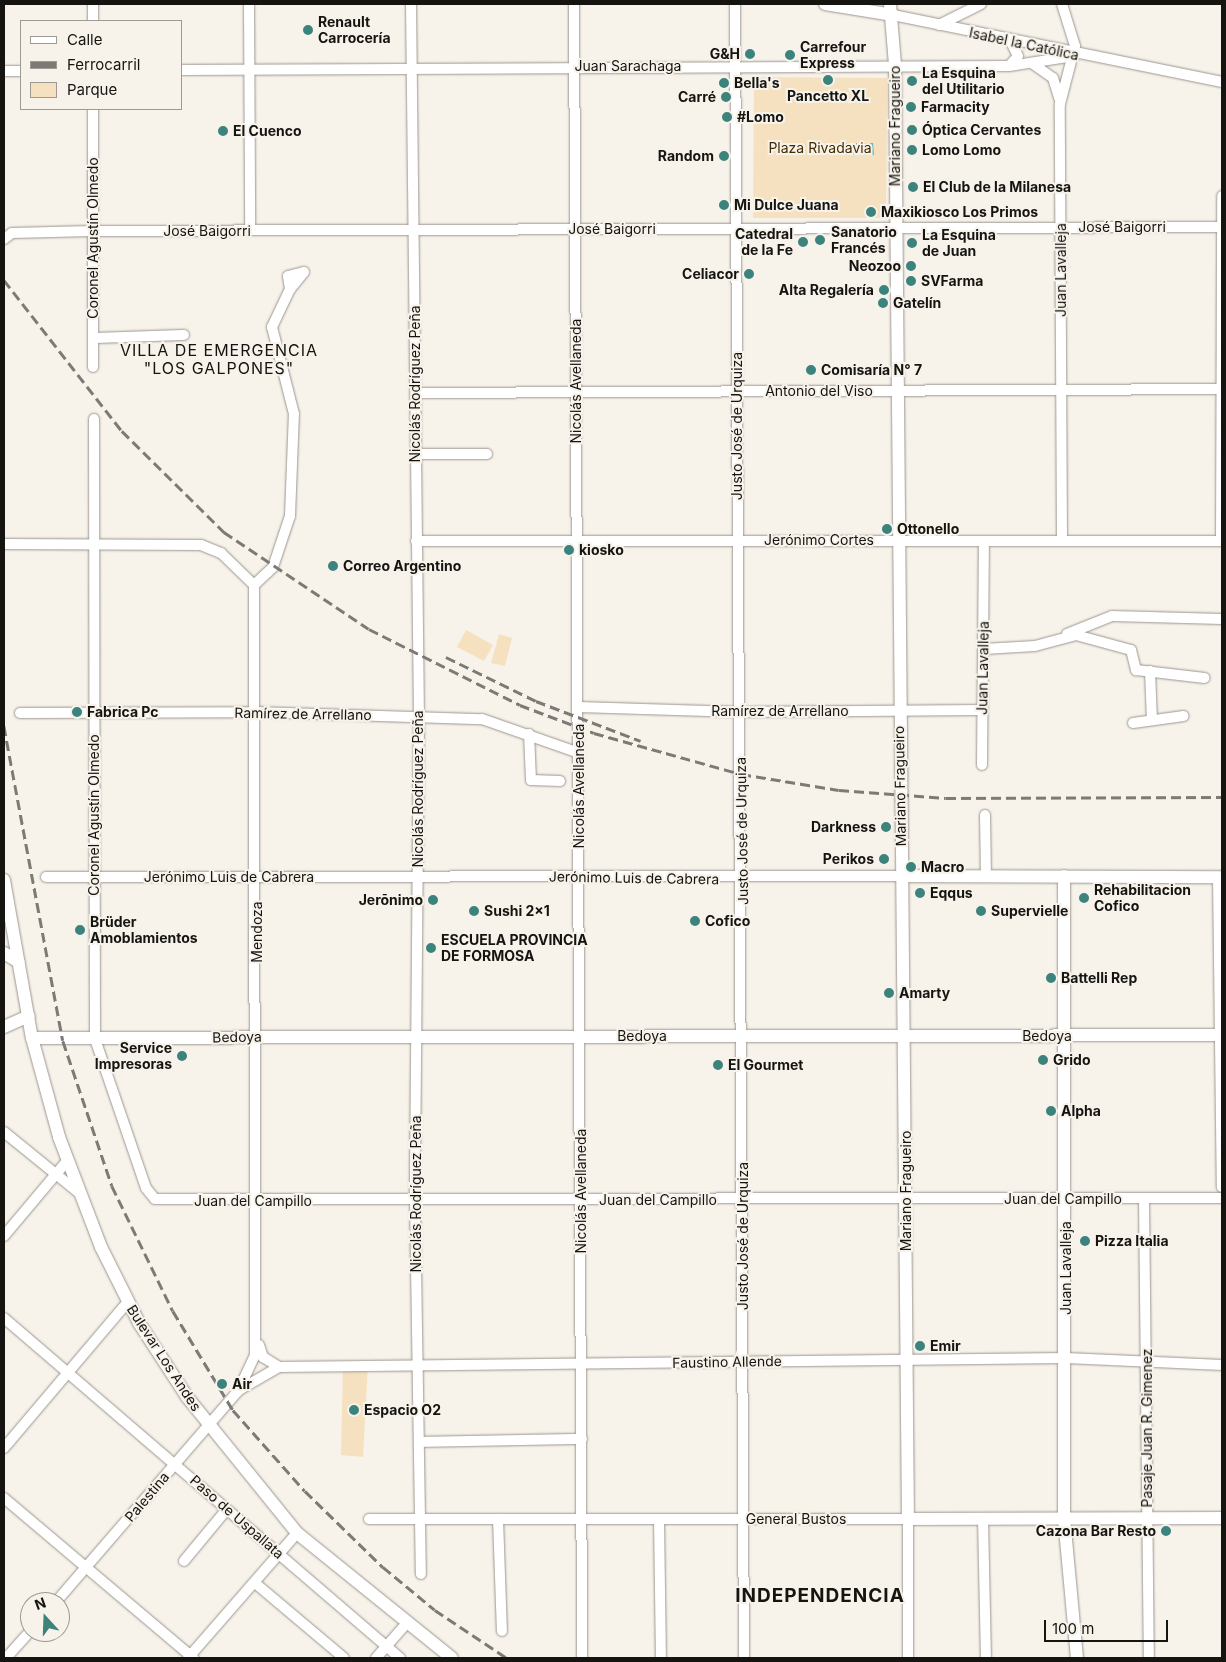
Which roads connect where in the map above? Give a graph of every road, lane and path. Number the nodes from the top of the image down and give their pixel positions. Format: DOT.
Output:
graph roads {
  1 [pos="93,4"];
  2 [pos="249,4"];
  3 [pos="411,4"];
  4 [pos="574,4"];
  5 [pos="735,4"];
  6 [pos="826,4"];
  7 [pos="981,4"];
  8 [pos="1062,4"];
  9 [pos="891,10"];
  10 [pos="93,20"];
  11 [pos="939,25"];
  12 [pos="1011,42"];
  13 [pos="1074,56"];
  14 [pos="1032,64"];
  15 [pos="895,65"];
  16 [pos="412,66"];
  17 [pos="574,66"];
  18 [pos="736,66"];
  19 [pos="1009,66"];
  20 [pos="249,68"];
  21 [pos="182,70"];
  22 [pos="4,71"];
  23 [pos="20,71"];
  24 [pos="1222,82"];
  25 [pos="1060,104"];
  26 [pos="93,110"];
  27 [pos="1222,196"];
  28 [pos="1060,227"];
  29 [pos="1222,227"];
  30 [pos="736,228"];
  31 [pos="896,228"];
  32 [pos="575,229"];
  33 [pos="250,230"];
  34 [pos="414,230"];
  35 [pos="92,231"];
  36 [pos="4,239"];
  37 [pos="290,289"];
  38 [pos="184,335"];
  39 [pos="93,338"];
  40 [pos="93,367"];
  41 [pos="1222,388"];
  42 [pos="1061,389"];
  43 [pos="897,390"];
  44 [pos="737,391"];
  45 [pos="576,392"];
  46 [pos="416,393"];
  47 [pos="94,419"];
  48 [pos="416,454"];
  49 [pos="487,454"];
  50 [pos="577,540"];
  51 [pos="738,540"];
  52 [pos="898,540"];
  53 [pos="1062,540"];
  54 [pos="416,541"];
  55 [pos="984,541"];
  56 [pos="1222,541"];
  57 [pos="4,544"];
  58 [pos="94,544"];
  59 [pos="254,585"];
  60 [pos="1222,619"];
  61 [pos="1064,636"];
  62 [pos="984,649"];
  63 [pos="1150,672"];
  64 [pos="1205,678"];
  65 [pos="578,707"];
  66 [pos="982,710"];
  67 [pos="900,711"];
  68 [pos="94,712"];
  69 [pos="255,712"];
  70 [pos="740,712"];
  71 [pos="20,713"];
  72 [pos="1184,716"];
  73 [pos="418,717"];
  74 [pos="1152,720"];
  75 [pos="1134,723"];
  76 [pos="529,734"];
  77 [pos="579,753"];
  78 [pos="982,765"];
  79 [pos="560,781"];
  80 [pos="984,815"];
  81 [pos="257,876"];
  82 [pos="902,876"];
  83 [pos="986,876"];
  84 [pos="1064,876"];
  85 [pos="46,877"];
  86 [pos="579,877"];
  87 [pos="1220,877"];
  88 [pos="417,878"];
  89 [pos="93,879"];
  90 [pos="743,879"];
  91 [pos="4,880"];
  92 [pos="4,953"];
  93 [pos="19,962"];
  94 [pos="29,1016"];
  95 [pos="4,1027"];
  96 [pos="1221,1035"];
  97 [pos="580,1036"];
  98 [pos="743,1036"];
  99 [pos="904,1036"];
  100 [pos="1065,1036"];
  101 [pos="258,1037"];
  102 [pos="416,1037"];
  103 [pos="32,1038"];
  104 [pos="95,1039"];
  105 [pos="63,1041"];
  106 [pos="36,1054"];
  107 [pos="4,1132"];
  108 [pos="67,1161"];
  109 [pos="55,1177"];
  110 [pos="1222,1187"];
  111 [pos="78,1192"];
  112 [pos="1066,1198"];
  113 [pos="1144,1198"];
  114 [pos="1222,1198"];
  115 [pos="155,1199"];
  116 [pos="906,1199"];
  117 [pos="581,1200"];
  118 [pos="743,1200"];
  119 [pos="257,1201"];
  120 [pos="415,1201"];
  121 [pos="5,1232"];
  122 [pos="127,1302"];
  123 [pos="4,1318"];
  124 [pos="257,1337"];
  125 [pos="1066,1358"];
  126 [pos="1146,1359"];
  127 [pos="906,1360"];
  128 [pos="742,1362"];
  129 [pos="581,1364"];
  130 [pos="418,1365"];
  131 [pos="1222,1365"];
  132 [pos="279,1366"];
  133 [pos="68,1373"];
  134 [pos="238,1391"];
  135 [pos="209,1425"];
  136 [pos="582,1439"];
  137 [pos="420,1442"];
  138 [pos="4,1448"];
  139 [pos="175,1464"];
  140 [pos="4,1498"];
  141 [pos="227,1509"];
  142 [pos="908,1518"];
  143 [pos="984,1518"];
  144 [pos="1064,1518"];
  145 [pos="1147,1518"];
  146 [pos="1222,1518"];
  147 [pos="498,1519"];
  148 [pos="582,1519"];
  149 [pos="659,1519"];
  150 [pos="744,1519"];
  151 [pos="369,1520"];
  152 [pos="420,1520"];
  153 [pos="297,1533"];
  154 [pos="280,1554"];
  155 [pos="184,1562"];
  156 [pos="86,1568"];
  157 [pos="421,1574"];
  158 [pos="255,1583"];
  159 [pos="65,1592"];
  160 [pos="406,1624"];
  161 [pos="502,1631"];
  162 [pos="20,1642"];
  163 [pos="386,1646"];
  164 [pos="6,1658"];
  165 [pos="190,1658"];
  166 [pos="344,1658"];
  167 [pos="376,1658"];
  168 [pos="400,1658"];
  169 [pos="452,1658"];
  170 [pos="582,1658"];
  171 [pos="661,1658"];
  172 [pos="744,1658"];
  173 [pos="908,1658"];
  174 [pos="986,1658"];
  175 [pos="1077,1658"];
  176 [pos="1149,1658"];
  1 -- 10 [label="street"];
  2 -- 20 [label="street"];
  3 -- 16 [label="street, Nicolás Rodríguez Peña"];
  4 -- 17 [label="street, Nicolás Avellaneda"];
  5 -- 18 [label="street, Justo José de Urquiza"];
  6 -- 9 [label="main road, Isabel la Católica"];
  7 -- 11 [label="street"];
  8 -- 13 [label="street"];
  9 -- 11 [label="street, Isabel la Católica"];
  9 -- 15 [label="main road, Mariano Fragueiro"];
  11 -- 12 [label="street, Isabel la Católica"];
  12 -- 13 [label="street, Isabel la Católica"];
  12 -- 19 [label="street"];
  13 -- 14 [label="street, Juan Sarachaga"];
  13 -- 24 [label="street, Isabel la Católica"];
  13 -- 25 [label="street, Juan Lavalleja"];
  14 -- 19 [label="street, Juan Sarachaga"];
  14 -- 25 [label="street"];
  15 -- 18 [label="street, Juan Sarachaga"];
  15 -- 19 [label="street, Juan Sarachaga"];
  15 -- 31 [label="main road, Mariano Fragueiro"];
  16 -- 17 [label="street, Juan Sarachaga"];
  16 -- 20 [label="street, Juan Sarachaga"];
  16 -- 34 [label="street, Nicolás Rodríguez Peña"];
  17 -- 18 [label="street, Juan Sarachaga"];
  17 -- 32 [label="street, Nicolás Avellaneda"];
  18 -- 30 [label="street, Justo José de Urquiza"];
  20 -- 21 [label="street, Juan Sarachaga"];
  20 -- 33 [label="street"];
  22 -- 23 [label="street"];
  25 -- 28 [label="street, Juan Lavalleja"];
  26 -- 35 [label="street, Coronel Agustín Olmedo"];
  27 -- 29 [label="street"];
  28 -- 29 [label="street, José Baigorri"];
  28 -- 31 [label="street, José Baigorri"];
  28 -- 42 [label="street, Juan Lavalleja"];
  29 -- 41 [label="street"];
  30 -- 31 [label="street, José Baigorri"];
  30 -- 32 [label="street, José Baigorri"];
  30 -- 44 [label="street, Justo José de Urquiza"];
  31 -- 43 [label="main road, Mariano Fragueiro"];
  32 -- 34 [label="street, José Baigorri"];
  32 -- 45 [label="street, Nicolás Avellaneda"];
  33 -- 34 [label="street, José Baigorri"];
  33 -- 35 [label="street, José Baigorri"];
  34 -- 46 [label="street, Nicolás Rodríguez Peña"];
  35 -- 36 [label="street, José Baigorri"];
  35 -- 39 [label="street, Coronel Agustín Olmedo"];
  37 -- 59 [label="street"];
  38 -- 39 [label="street"];
  39 -- 40 [label="street, Coronel Agustín Olmedo"];
  41 -- 42 [label="street, Antonio del Viso"];
  41 -- 56 [label="street"];
  42 -- 43 [label="street, Antonio del Viso"];
  42 -- 53 [label="street, Juan Lavalleja"];
  43 -- 44 [label="street, Antonio del Viso"];
  43 -- 52 [label="main road, Mariano Fragueiro"];
  44 -- 45 [label="street, Antonio del Viso"];
  44 -- 51 [label="street, Justo José de Urquiza"];
  45 -- 46 [label="street, Antonio del Viso"];
  45 -- 50 [label="street, Nicolás Avellaneda"];
  46 -- 48 [label="street, Nicolás Rodríguez Peña"];
  47 -- 58 [label="street, Coronel Agustín Olmedo"];
  48 -- 49 [label="street"];
  48 -- 54 [label="street, Nicolás Rodríguez Peña"];
  50 -- 51 [label="street, Jerónimo Cortes"];
  50 -- 54 [label="street, Jerónimo Cortes"];
  50 -- 65 [label="street, Nicolás Avellaneda"];
  51 -- 52 [label="street, Jerónimo Cortes"];
  51 -- 70 [label="street, Justo José de Urquiza"];
  52 -- 55 [label="street, Jerónimo Cortes"];
  52 -- 67 [label="main road, Mariano Fragueiro"];
  53 -- 55 [label="street, Jerónimo Cortes"];
  53 -- 56 [label="street, Jerónimo Cortes"];
  54 -- 73 [label="street, Nicolás Rodríguez Peña"];
  55 -- 62 [label="street, Juan Lavalleja"];
  57 -- 58 [label="street"];
  58 -- 59 [label="street"];
  58 -- 68 [label="street, Coronel Agustín Olmedo"];
  59 -- 69 [label="street, Mendoza"];
  60 -- 61 [label="street"];
  61 -- 62 [label="street"];
  61 -- 63 [label="street"];
  62 -- 66 [label="street, Juan Lavalleja"];
  63 -- 64 [label="street"];
  63 -- 74 [label="street"];
  65 -- 70 [label="street, Ramírez de Arrellano"];
  65 -- 77 [label="street, Nicolás Avellaneda"];
  66 -- 67 [label="street, Ramírez de Arrellano"];
  66 -- 78 [label="street, Juan Lavalleja"];
  67 -- 70 [label="street, Ramírez de Arrellano"];
  67 -- 82 [label="main road, Mariano Fragueiro"];
  68 -- 69 [label="street, Ramírez de Arrellano"];
  68 -- 71 [label="street, Ramírez de Arrellano"];
  68 -- 89 [label="street, Coronel Agustín Olmedo"];
  69 -- 73 [label="street, Ramírez de Arrellano"];
  69 -- 81 [label="street, Mendoza"];
  70 -- 90 [label="street, Justo José de Urquiza"];
  72 -- 74 [label="street"];
  73 -- 76 [label="street, Ramírez de Arrellano"];
  73 -- 88 [label="street, Nicolás Rodríguez Peña"];
  74 -- 75 [label="street"];
  76 -- 77 [label="street, Ramírez de Arrellano"];
  76 -- 79 [label="street"];
  77 -- 86 [label="street, Nicolás Avellaneda"];
  80 -- 83 [label="street"];
  81 -- 88 [label="street, Jerónimo Luis de Cabrera"];
  81 -- 89 [label="street, Jerónimo Luis de Cabrera"];
  81 -- 101 [label="street, Mendoza"];
  82 -- 83 [label="main road, Jerónimo Luis de Cabrera"];
  82 -- 90 [label="street, Jerónimo Luis de Cabrera"];
  82 -- 99 [label="main road, Mariano Fragueiro"];
  83 -- 84 [label="main road, Jerónimo Luis de Cabrera"];
  84 -- 87 [label="main road, Jerónimo Luis de Cabrera"];
  84 -- 100 [label="main road, Juan Lavalleja"];
  85 -- 89 [label="street, Jerónimo Luis de Cabrera"];
  86 -- 88 [label="street, Jerónimo Luis de Cabrera"];
  86 -- 90 [label="street, Jerónimo Luis de Cabrera"];
  86 -- 97 [label="street, Nicolás Avellaneda"];
  87 -- 96 [label="street"];
  88 -- 102 [label="street, Nicolás Rodríguez Peña"];
  89 -- 104 [label="street, Coronel Agustín Olmedo"];
  90 -- 98 [label="street, Justo José de Urquiza"];
  91 -- 93 [label="main road, Bulevar Los Andes"];
  92 -- 93 [label="main road"];
  93 -- 94 [label="main road, Bulevar Los Andes"];
  94 -- 95 [label="main road"];
  94 -- 103 [label="main road, Bulevar Los Andes"];
  96 -- 100 [label="main road, Bedoya"];
  96 -- 110 [label="street"];
  97 -- 98 [label="main road, Bedoya"];
  97 -- 102 [label="main road, Bedoya"];
  97 -- 117 [label="street, Nicolás Avellaneda"];
  98 -- 99 [label="main road, Bedoya"];
  98 -- 118 [label="street, Justo José de Urquiza"];
  99 -- 100 [label="main road, Bedoya"];
  99 -- 116 [label="main road, Mariano Fragueiro"];
  100 -- 112 [label="main road, Juan Lavalleja"];
  101 -- 102 [label="main road, Bedoya"];
  101 -- 104 [label="main road, Bedoya"];
  101 -- 119 [label="street, Mendoza"];
  102 -- 120 [label="street, Nicolás Rodríguez Peña"];
  103 -- 105 [label="main road, Bedoya"];
  103 -- 106 [label="main road, Bulevar Los Andes"];
  104 -- 105 [label="main road, Bedoya"];
  104 -- 115 [label="street, Coronel Agustín Olmedo"];
  105 -- 106 [label="main road, Bedoya"];
  106 -- 108 [label="main road, Bulevar Los Andes"];
  107 -- 109 [label="street"];
  108 -- 109 [label="street"];
  108 -- 111 [label="main road, Bulevar Los Andes"];
  109 -- 111 [label="street"];
  109 -- 121 [label="street"];
  111 -- 122 [label="main road, Bulevar Los Andes"];
  112 -- 113 [label="street, Juan del Campillo"];
  112 -- 116 [label="street, Juan del Campillo"];
  112 -- 125 [label="main road, Juan Lavalleja"];
  113 -- 114 [label="street, Juan del Campillo"];
  113 -- 126 [label="street, Pasaje Juan R. Gimenez"];
  115 -- 119 [label="street, Juan del Campillo"];
  116 -- 118 [label="street, Juan del Campillo"];
  116 -- 127 [label="main road, Mariano Fragueiro"];
  117 -- 118 [label="street, Juan del Campillo"];
  117 -- 120 [label="street, Juan del Campillo"];
  117 -- 129 [label="street, Nicolás Avellaneda"];
  118 -- 128 [label="street, Justo José de Urquiza"];
  119 -- 120 [label="street, Juan del Campillo"];
  119 -- 124 [label="street, Mendoza"];
  120 -- 130 [label="street, Nicolás Rodríguez Peña"];
  122 -- 133 [label="street"];
  122 -- 135 [label="main road, Bulevar Los Andes"];
  123 -- 133 [label="street, Paso de Uspallata"];
  124 -- 132 [label="street, Mendoza"];
  124 -- 134 [label="street, Mendoza"];
  125 -- 126 [label="street, Faustino Allende"];
  125 -- 127 [label="street, Faustino Allende"];
  125 -- 144 [label="main road, Juan Lavalleja"];
  126 -- 131 [label="street, Faustino Allende"];
  126 -- 145 [label="street, Pasaje Juan R. Gimenez"];
  127 -- 128 [label="street, Faustino Allende"];
  127 -- 142 [label="main road, Mariano Fragueiro"];
  128 -- 129 [label="street, Faustino Allende"];
  128 -- 150 [label="street, Justo José de Urquiza"];
  129 -- 130 [label="street, Faustino Allende"];
  129 -- 136 [label="street, Nicolás Avellaneda"];
  130 -- 132 [label="street, Faustino Allende"];
  130 -- 137 [label="street, Nicolás Rodríguez Peña"];
  132 -- 134 [label="street"];
  133 -- 138 [label="street"];
  133 -- 139 [label="street, Paso de Uspallata"];
  134 -- 135 [label="street, Palestina"];
  135 -- 139 [label="street, Palestina"];
  135 -- 153 [label="main road, Bulevar Los Andes"];
  136 -- 137 [label="street"];
  136 -- 148 [label="street, Nicolás Avellaneda"];
  137 -- 152 [label="street, Nicolás Rodríguez Peña"];
  139 -- 141 [label="street, Paso de Uspallata"];
  139 -- 156 [label="street, Palestina"];
  140 -- 156 [label="street"];
  141 -- 154 [label="street, Paso de Uspallata"];
  141 -- 155 [label="street"];
  142 -- 143 [label="main road, General Bustos"];
  142 -- 150 [label="street, General Bustos"];
  142 -- 173 [label="street, Mariano Fragueiro"];
  143 -- 144 [label="main road, General Bustos"];
  143 -- 174 [label="street"];
  144 -- 145 [label="main road, General Bustos"];
  144 -- 175 [label="main road, Juan Lavalleja"];
  145 -- 146 [label="main road, General Bustos"];
  145 -- 176 [label="street, Pasaje Juan R. Gimenez"];
  147 -- 148 [label="street, General Bustos"];
  147 -- 152 [label="street, General Bustos"];
  147 -- 161 [label="street"];
  148 -- 149 [label="street, General Bustos"];
  148 -- 170 [label="street, Nicolás Avellaneda"];
  149 -- 150 [label="street, General Bustos"];
  149 -- 171 [label="street"];
  150 -- 172 [label="street, Justo José de Urquiza"];
  151 -- 152 [label="street, General Bustos"];
  152 -- 157 [label="street, Nicolás Rodríguez Peña"];
  153 -- 154 [label="street"];
  153 -- 160 [label="main road, Bulevar Los Andes"];
  154 -- 158 [label="street"];
  154 -- 163 [label="street, Paso de Uspallata"];
  156 -- 159 [label="street, Palestina"];
  156 -- 165 [label="street"];
  158 -- 165 [label="street"];
  158 -- 166 [label="street"];
  160 -- 163 [label="street"];
  160 -- 169 [label="main road, Bulevar Los Andes"];
  162 -- 164 [label="street"];
  163 -- 167 [label="street"];
  163 -- 168 [label="street, Paso de Uspallata"];
}
